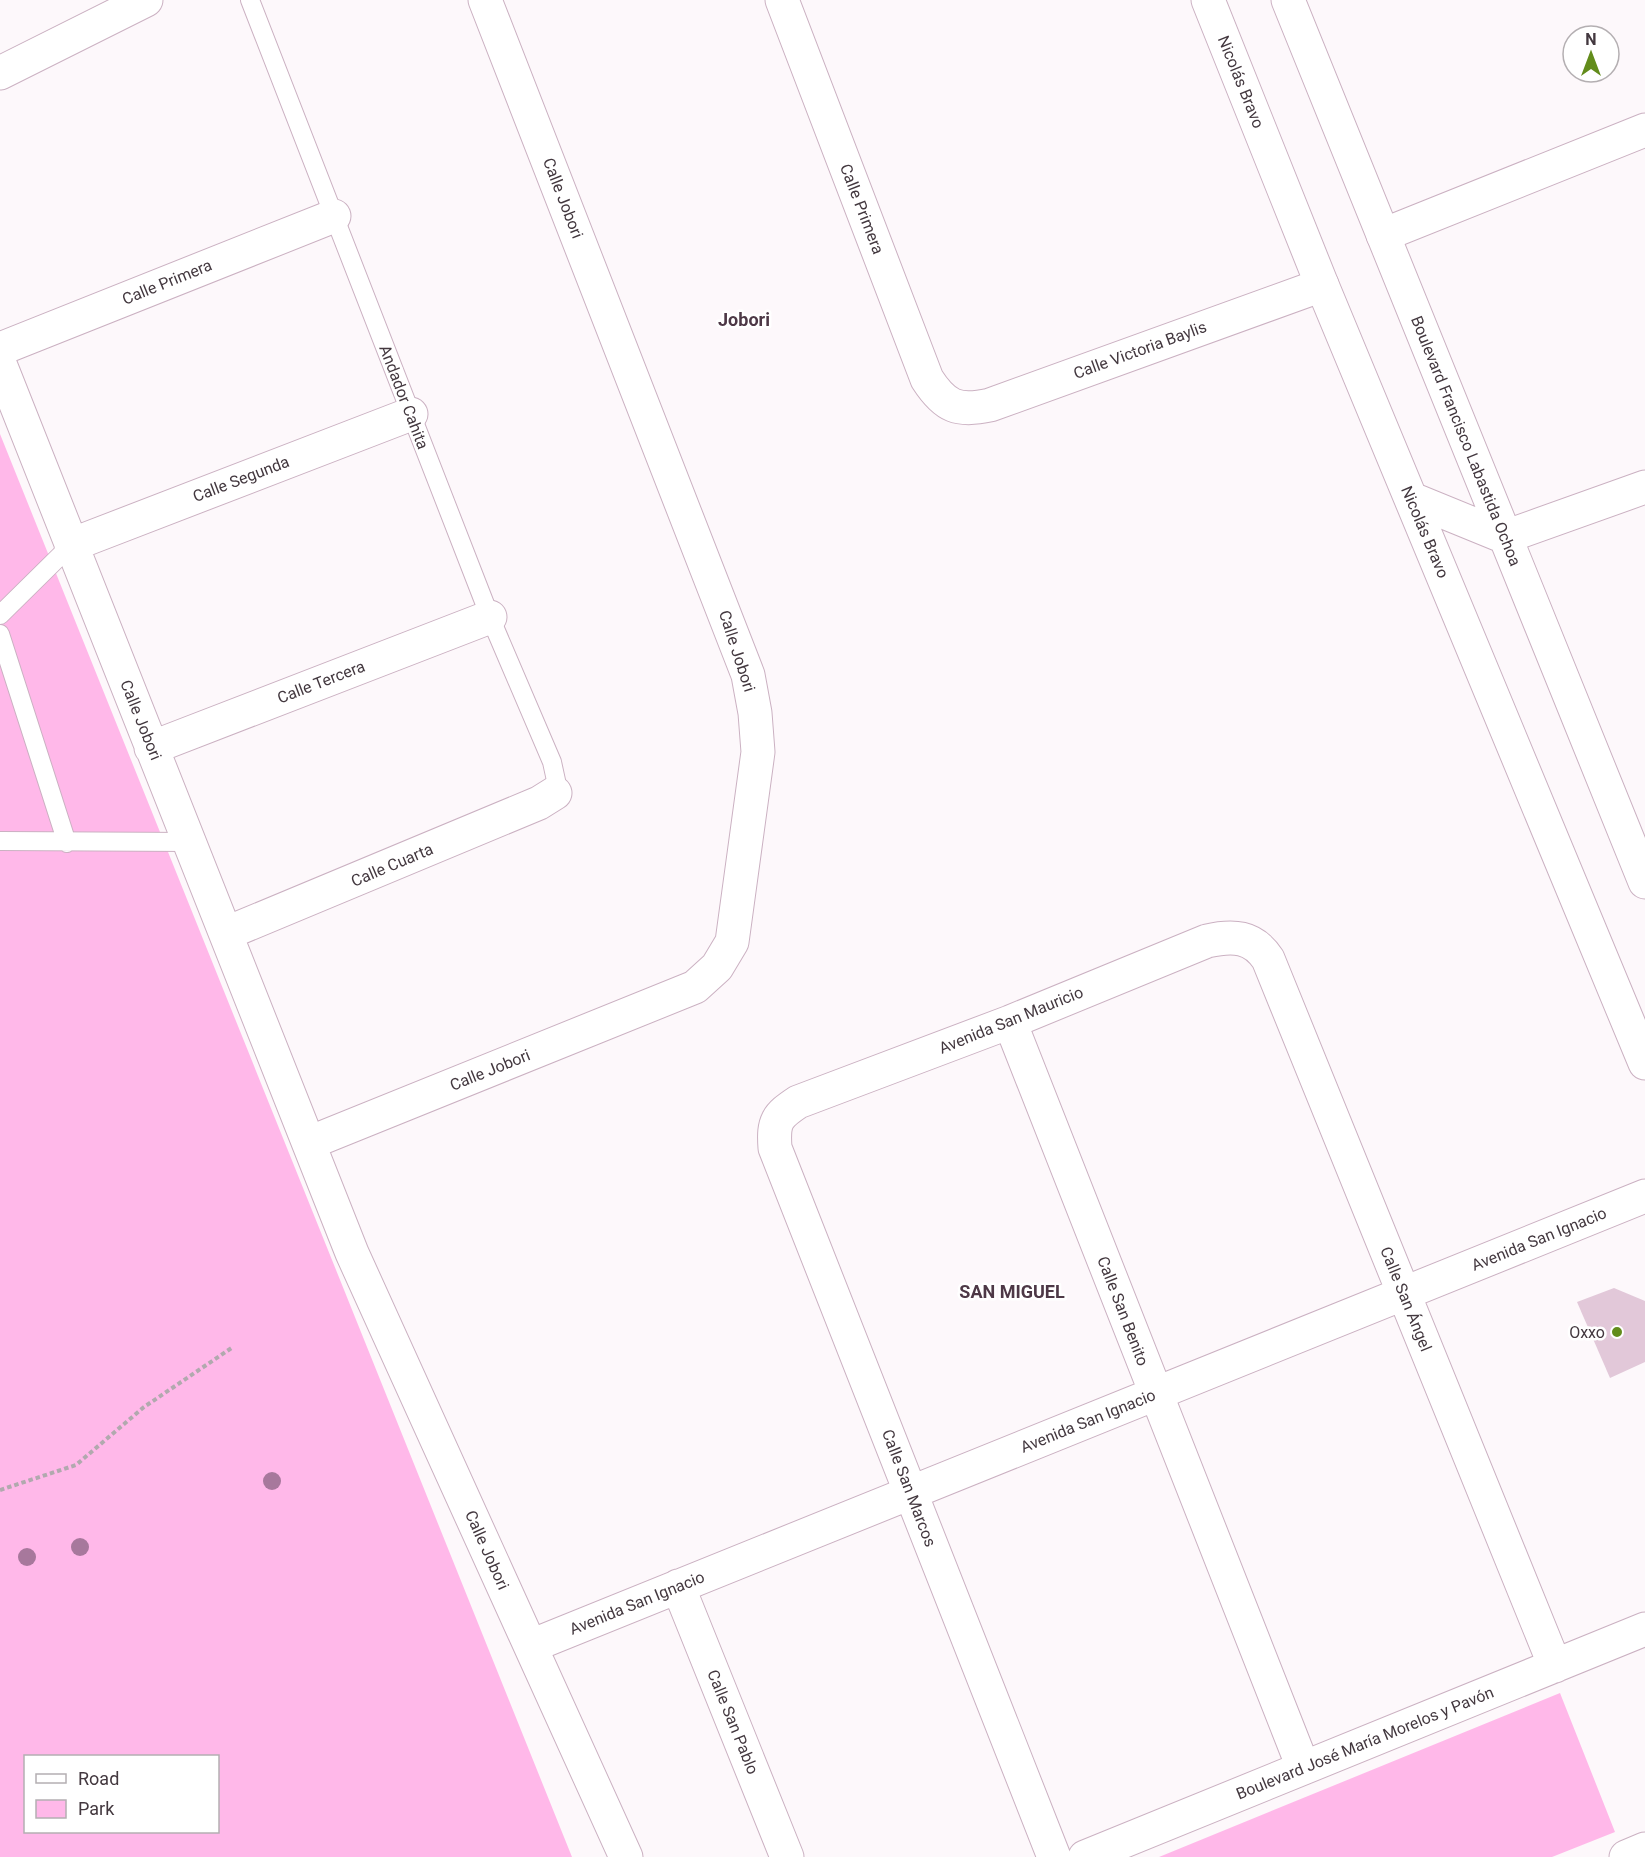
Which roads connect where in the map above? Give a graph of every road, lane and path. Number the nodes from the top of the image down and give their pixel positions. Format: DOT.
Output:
graph roads {
  1 [pos="146,0"];
  2 [pos="250,0"];
  3 [pos="485,0"];
  4 [pos="782,0"];
  5 [pos="1208,0"];
  6 [pos="1288,0"];
  7 [pos="0,73"];
  8 [pos="1645,130"];
  9 [pos="334,216"];
  10 [pos="1383,235"];
  11 [pos="1322,285"];
  12 [pos="0,349"];
  13 [pos="0,364"];
  14 [pos="956,407"];
  15 [pos="411,414"];
  16 [pos="1645,487"];
  17 [pos="1412,499"];
  18 [pos="1505,537"];
  19 [pos="71,545"];
  20 [pos="0,615"];
  21 [pos="490,616"];
  22 [pos="0,634"];
  23 [pos="151,748"];
  24 [pos="555,793"];
  25 [pos="1636,831"];
  26 [pos="0,842"];
  27 [pos="191,842"];
  28 [pos="67,843"];
  29 [pos="1645,882"];
  30 [pos="227,933"];
  31 [pos="1248,940"];
  32 [pos="1010,1022"];
  33 [pos="1645,1063"];
  34 [pos="778,1117"];
  35 [pos="309,1143"];
  36 [pos="1645,1196"];
  37 [pos="1404,1293"];
  38 [pos="233,1347"];
  39 [pos="1155,1394"];
  40 [pos="0,1490"];
  41 [pos="910,1493"];
  42 [pos="678,1586"];
  43 [pos="1645,1629"];
  44 [pos="531,1646"];
  45 [pos="1555,1666"];
  46 [pos="1303,1767"];
  47 [pos="1645,1849"];
  48 [pos="626,1857"];
  49 [pos="788,1857"];
  50 [pos="1054,1857"];
  51 [pos="1085,1857"];
  52 [pos="1626,1857"];
  1 -- 7 [label="street"];
  2 -- 9 [label="lane, Andador Cahita"];
  3 -- 35 [label="street, Calle Jobori"];
  4 -- 14 [label="street, Calle Primera"];
  5 -- 11 [label="street, Nicolás Bravo"];
  6 -- 10 [label="street, Boulevard Francisco Labastida Ochoa"];
  8 -- 10 [label="street"];
  9 -- 12 [label="street, Calle Primera"];
  9 -- 15 [label="lane, Andador Cahita"];
  10 -- 18 [label="street, Boulevard Francisco Labastida Ochoa"];
  11 -- 14 [label="street, Calle Victoria Baylis"];
  11 -- 17 [label="street, Nicolás Bravo"];
  13 -- 19 [label="street, Calle Jobori"];
  15 -- 19 [label="street, Calle Segunda"];
  15 -- 21 [label="lane, Andador Cahita"];
  16 -- 18 [label="street"];
  17 -- 18 [label="street"];
  17 -- 33 [label="street, Nicolás Bravo"];
  18 -- 25 [label="street, Boulevard Francisco Labastida Ochoa"];
  19 -- 20 [label="lane"];
  19 -- 23 [label="street, Calle Jobori"];
  21 -- 23 [label="street, Calle Tercera"];
  21 -- 24 [label="lane, Andador Cahita"];
  22 -- 28 [label="lane"];
  23 -- 27 [label="street, Calle Jobori"];
  24 -- 30 [label="street, Calle Cuarta"];
  25 -- 29 [label="street, Boulevard Francisco Labastida Ochoa"];
  26 -- 28 [label="lane"];
  27 -- 28 [label="lane"];
  27 -- 30 [label="street, Calle Jobori"];
  30 -- 35 [label="street, Calle Jobori"];
  31 -- 32 [label="street, Avenida San Mauricio"];
  31 -- 37 [label="street, Calle San Ángel"];
  32 -- 34 [label="street, Avenida San Mauricio"];
  32 -- 39 [label="street, Calle San Benito"];
  34 -- 41 [label="street, Calle San Marcos"];
  35 -- 44 [label="street, Calle Jobori"];
  36 -- 37 [label="street, Avenida San Ignacio"];
  37 -- 39 [label="street, Avenida San Ignacio"];
  37 -- 45 [label="street, Calle San Ángel"];
  38 -- 40 [label="path"];
  39 -- 41 [label="street, Avenida San Ignacio"];
  39 -- 46 [label="street, Calle San Benito"];
  41 -- 42 [label="street, Avenida San Ignacio"];
  41 -- 50 [label="street, Calle San Marcos"];
  42 -- 44 [label="street, Avenida San Ignacio"];
  42 -- 49 [label="street, Calle San Pablo"];
  43 -- 45 [label="street, Boulevard José María Morelos y Pavón"];
  44 -- 48 [label="street, Calle Jobori"];
  45 -- 46 [label="street, Boulevard José María Morelos y Pavón"];
  46 -- 51 [label="street, Boulevard José María Morelos y Pavón"];
  47 -- 52 [label="street"];
}
